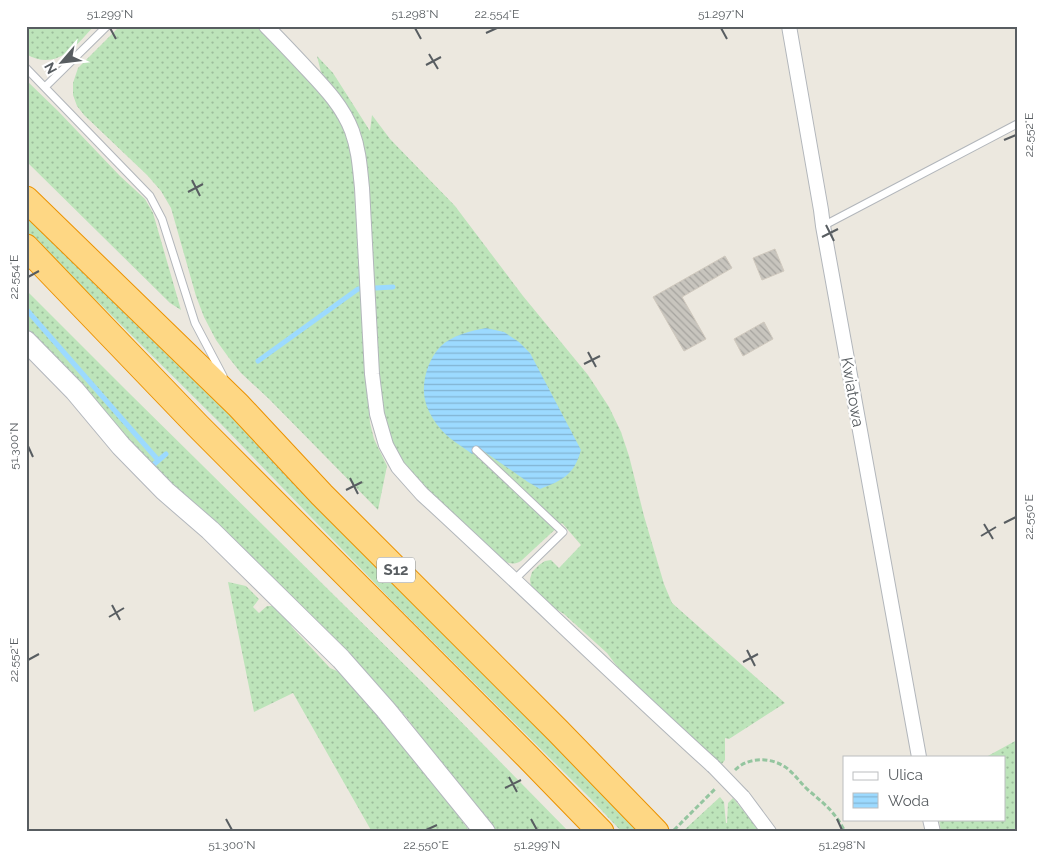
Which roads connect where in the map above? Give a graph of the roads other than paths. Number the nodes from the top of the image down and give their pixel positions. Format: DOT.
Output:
graph roads {
  1 [pos="107,26"];
  2 [pos="266,26"];
  3 [pos="789,26"];
  4 [pos="26,68"];
  5 [pos="45,87"];
  6 [pos="1017,124"];
  7 [pos="26,199"];
  8 [pos="822,226"];
  9 [pos="26,247"];
  10 [pos="26,341"];
  11 [pos="238,405"];
  12 [pos="476,450"];
  13 [pos="514,580"];
  14 [pos="918,756"];
  15 [pos="485,832"];
  16 [pos="600,832"];
  17 [pos="656,832"];
  18 [pos="768,832"];
  1 -- 5 [label="lane"];
  2 -- 13 [label="street"];
  3 -- 8 [label="street, Kwiatowa"];
  4 -- 5 [label="lane"];
  5 -- 11 [label="lane"];
  6 -- 8 [label="lane"];
  7 -- 11 [label="highway, S12"];
  8 -- 14 [label="street, Kwiatowa"];
  9 -- 16 [label="highway, S12"];
  10 -- 15 [label="street"];
  11 -- 17 [label="highway, S12"];
  12 -- 13 [label="lane"];
  13 -- 18 [label="street, bridge"];
}
